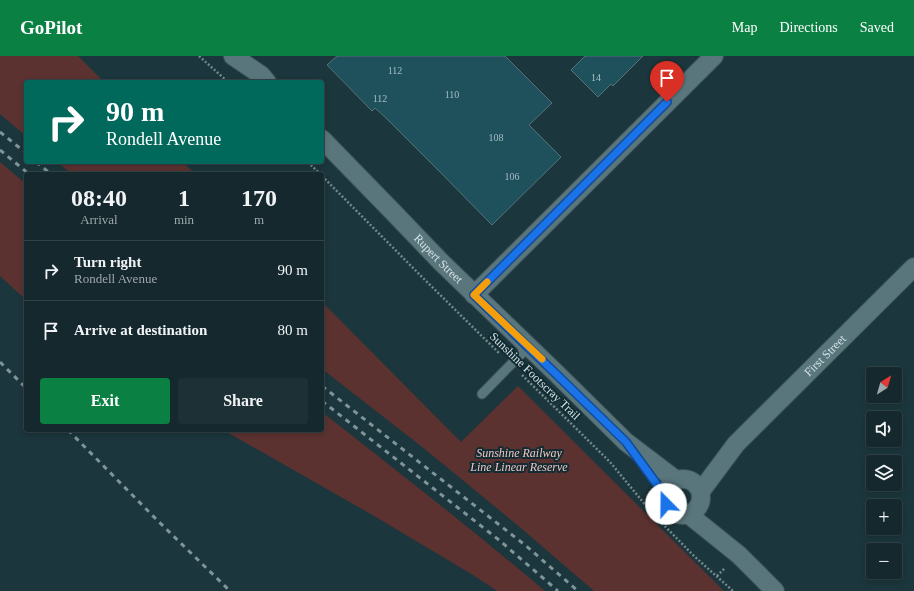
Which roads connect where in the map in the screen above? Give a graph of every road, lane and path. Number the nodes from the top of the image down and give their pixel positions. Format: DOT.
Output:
graph roads {
  1 [pos="199,56"];
  2 [pos="233,56"];
  3 [pos="248,56"];
  4 [pos="714,56"];
  5 [pos="264,79"];
  6 [pos="226,80"];
  7 [pos="324,141"];
  8 [pos="310,164"];
  9 [pos="318,172"];
  10 [pos="324,178"];
  11 [pos="914,267"];
  12 [pos="474,295"];
  13 [pos="528,346"];
  14 [pos="511,364"];
  15 [pos="482,394"];
  16 [pos="626,442"];
  17 [pos="736,444"];
  18 [pos="681,479"];
  19 [pos="664,494"];
  20 [pos="697,502"];
  21 [pos="733,591"];
  22 [pos="775,591"];
  1 -- 6 [label="path"];
  2 -- 5 [label="street"];
  3 -- 5 [label="street"];
  4 -- 12 [label="street"];
  7 -- 12 [label="street, Rupert Street"];
  8 -- 9 [label="path, Sunshine Footscray Trail"];
  10 -- 14 [label="path, Sunshine Footscray Trail"];
  11 -- 17 [label="street, First Street"];
  12 -- 13 [label="street, Rupert Street"];
  13 -- 14 [label="lane"];
  13 -- 16 [label="street, Rupert Street"];
  14 -- 15 [label="lane"];
  14 -- 21 [label="path, Sunshine Footscray Trail"];
  16 -- 18 [label="street, Rupert Street"];
  16 -- 19 [label="street, Rupert Street"];
  17 -- 18 [label="street, First Street"];
  17 -- 20 [label="street, First Street"];
  18 -- 19 [label="street"];
  18 -- 20 [label="street"];
  19 -- 20 [label="street"];
  20 -- 22 [label="street"];
}
